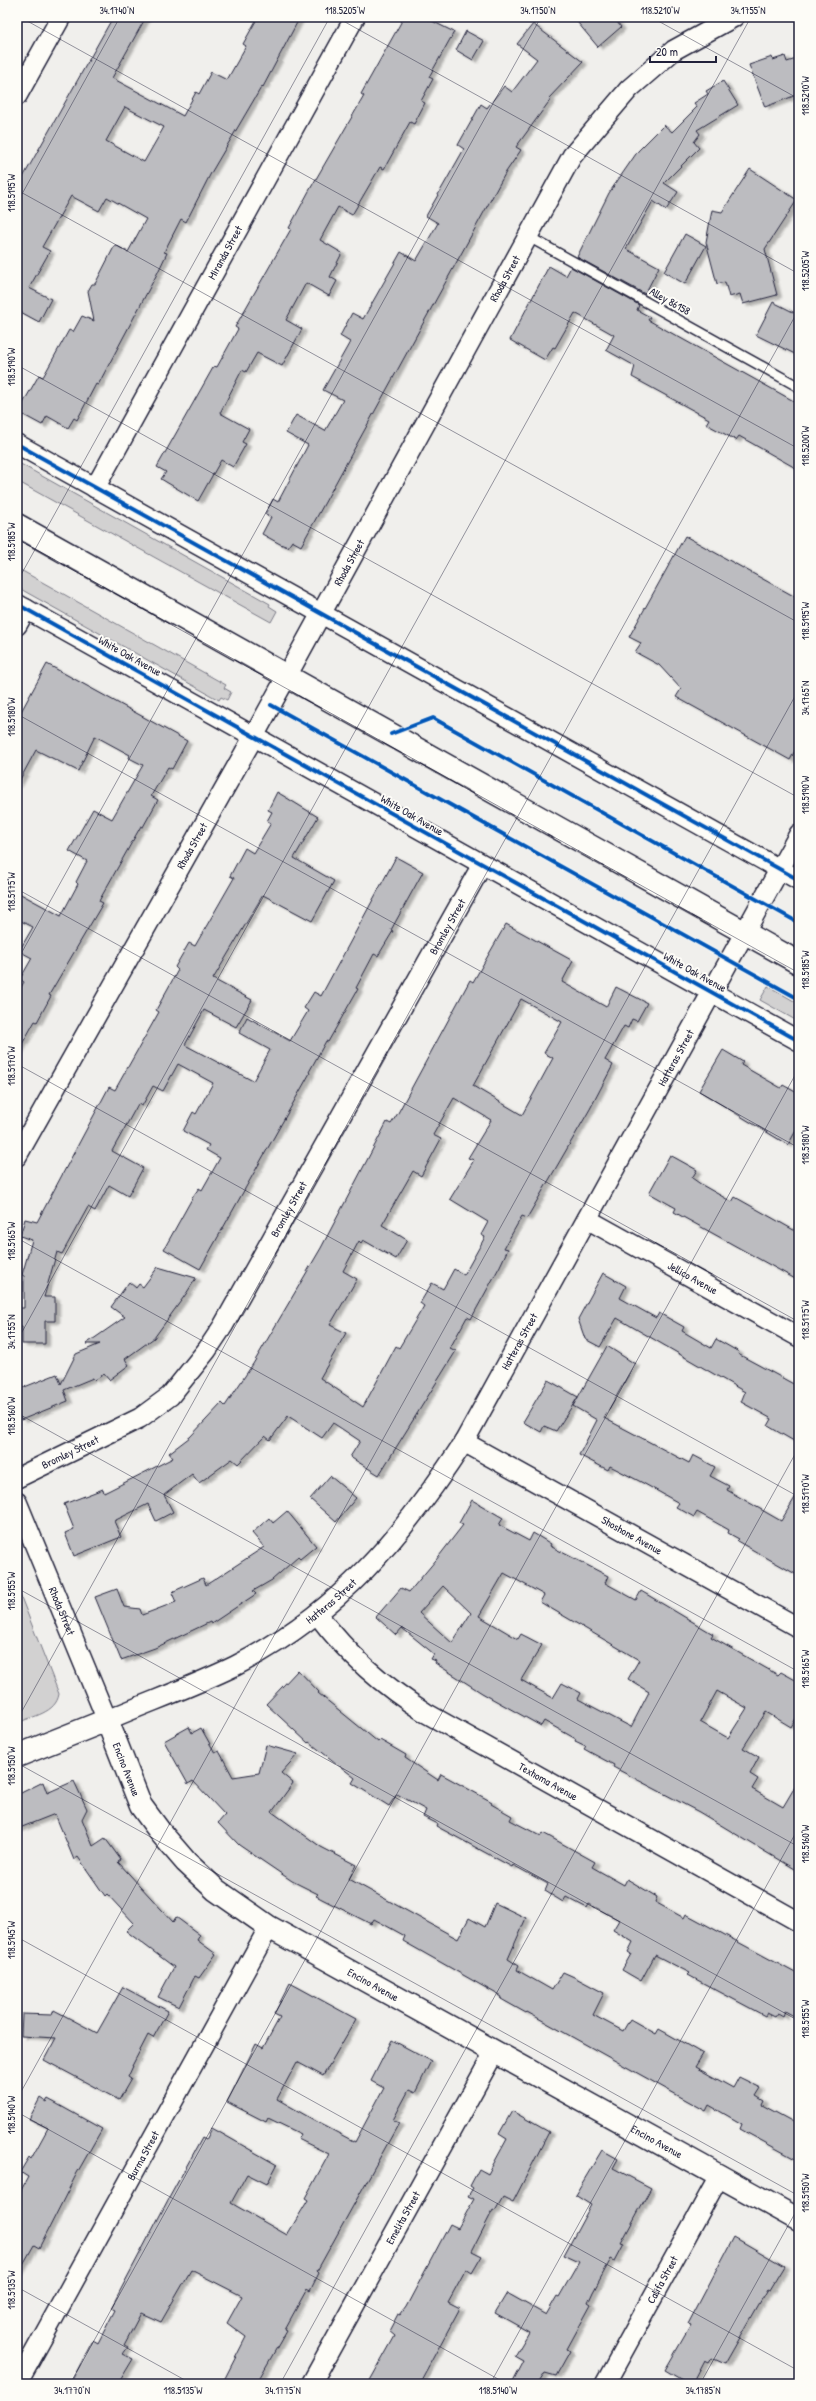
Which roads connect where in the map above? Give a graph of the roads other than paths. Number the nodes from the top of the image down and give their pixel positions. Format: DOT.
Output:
graph roads {
  1 [pos="61,17"];
  2 [pos="355,17"];
  3 [pos="734,17"];
  4 [pos="17,96"];
  5 [pos="529,237"];
  6 [pos="799,387"];
  7 [pos="17,444"];
  8 [pos="95,488"];
  9 [pos="17,525"];
  10 [pos="22,606"];
  11 [pos="321,613"];
  12 [pos="17,625"];
  13 [pos="287,676"];
  14 [pos="254,736"];
  15 [pos="799,834"];
  16 [pos="482,865"];
  17 [pos="780,869"];
  18 [pos="799,880"];
  19 [pos="745,932"];
  20 [pos="799,963"];
  21 [pos="712,992"];
  22 [pos="799,1040"];
  23 [pos="17,1156"];
  24 [pos="587,1219"];
  25 [pos="799,1337"];
  26 [pos="464,1442"];
  27 [pos="17,1478"];
  28 [pos="17,1502"];
  29 [pos="317,1614"];
  30 [pos="799,1628"];
  31 [pos="107,1720"];
  32 [pos="17,1756"];
  33 [pos="799,1922"];
  34 [pos="269,1927"];
  35 [pos="495,2051"];
  36 [pos="720,2175"];
  37 [pos="799,2220"];
  38 [pos="17,2384"];
  39 [pos="311,2384"];
  40 [pos="604,2384"];
  1 -- 4 [label="street"];
  2 -- 8 [label="street, Miranda Street"];
  3 -- 5 [label="street, Rhoda Street"];
  5 -- 6 [label="lane, Alley 86158"];
  5 -- 11 [label="street, Rhoda Street"];
  7 -- 8 [label="street"];
  8 -- 11 [label="street"];
  9 -- 13 [label="street"];
  10 -- 12 [label="street"];
  10 -- 14 [label="street, White Oak Avenue"];
  11 -- 13 [label="street, Rhoda Street"];
  11 -- 17 [label="street"];
  13 -- 14 [label="street, Rhoda Street"];
  13 -- 19 [label="street"];
  14 -- 16 [label="street, White Oak Avenue"];
  14 -- 23 [label="street, Rhoda Street"];
  15 -- 17 [label="street, Hatteras Street"];
  16 -- 21 [label="street, White Oak Avenue"];
  16 -- 27 [label="street, Bromley Street"];
  17 -- 18 [label="street"];
  17 -- 19 [label="street, Hatteras Street"];
  19 -- 20 [label="street"];
  19 -- 21 [label="street, Hatteras Street"];
  21 -- 22 [label="street, White Oak Avenue"];
  21 -- 24 [label="street, Hatteras Street"];
  24 -- 25 [label="street, Jellico Avenue"];
  24 -- 26 [label="street, Hatteras Street"];
  26 -- 29 [label="street, Hatteras Street"];
  26 -- 30 [label="street, Shoshone Avenue"];
  28 -- 31 [label="street, Rhoda Street"];
  29 -- 31 [label="street, Hatteras Street"];
  29 -- 33 [label="street, Texhoma Avenue"];
  31 -- 32 [label="street"];
  31 -- 34 [label="street, Encino Avenue"];
  34 -- 35 [label="street, Encino Avenue"];
  34 -- 38 [label="street, Burma Street"];
  35 -- 36 [label="street, Encino Avenue"];
  35 -- 39 [label="street, Emelita Street"];
  36 -- 37 [label="street, Encino Avenue"];
  36 -- 40 [label="street, Califa Street"];
}
